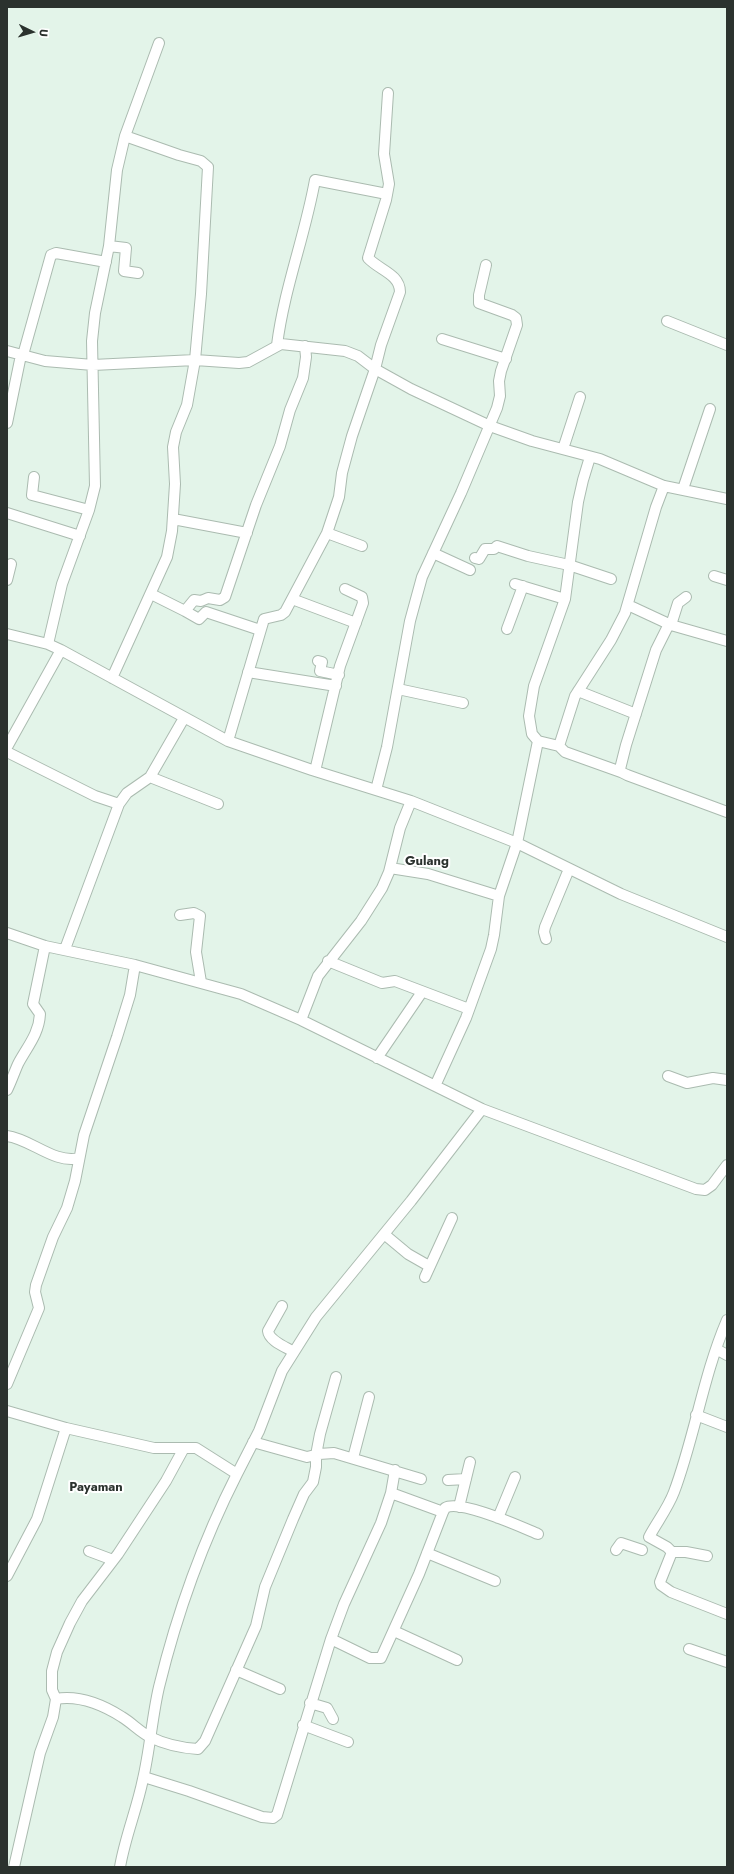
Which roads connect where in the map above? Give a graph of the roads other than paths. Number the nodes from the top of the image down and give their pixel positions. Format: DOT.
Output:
graph roads {
  1 [pos="159,43"];
  2 [pos="388,93"];
  3 [pos="125,136"];
  4 [pos="387,194"];
  5 [pos="109,246"];
  6 [pos="106,262"];
  7 [pos="486,265"];
  8 [pos="138,273"];
  9 [pos="667,321"];
  10 [pos="442,339"];
  11 [pos="727,344"];
  12 [pos="277,345"];
  13 [pos="305,346"];
  14 [pos="7,351"];
  15 [pos="22,355"];
  16 [pos="506,358"];
  17 [pos="195,360"];
  18 [pos="93,365"];
  19 [pos="375,369"];
  20 [pos="580,397"];
  21 [pos="710,409"];
  22 [pos="7,423"];
  23 [pos="490,426"];
  24 [pos="563,448"];
  25 [pos="590,456"];
  26 [pos="34,477"];
  27 [pos="664,486"];
  28 [pos="683,489"];
  29 [pos="727,499"];
  30 [pos="89,510"];
  31 [pos="7,513"];
  32 [pos="173,519"];
  33 [pos="247,533"];
  34 [pos="327,533"];
  35 [pos="80,536"];
  36 [pos="362,546"];
  37 [pos="433,553"];
  38 [pos="475,558"];
  39 [pos="12,564"];
  40 [pos="569,564"];
  41 [pos="470,570"];
  42 [pos="714,576"];
  43 [pos="611,579"];
  44 [pos="7,580"];
  45 [pos="727,580"];
  46 [pos="345,589"];
  47 [pos="151,594"];
  48 [pos="686,598"];
  49 [pos="292,599"];
  50 [pos="565,599"];
  51 [pos="628,604"];
  52 [pos="185,611"];
  53 [pos="356,623"];
  54 [pos="670,625"];
  55 [pos="507,629"];
  56 [pos="260,630"];
  57 [pos="7,634"];
  58 [pos="727,641"];
  59 [pos="48,644"];
  60 [pos="60,650"];
  61 [pos="318,661"];
  62 [pos="248,672"];
  63 [pos="339,675"];
  64 [pos="112,678"];
  65 [pos="336,686"];
  66 [pos="398,689"];
  67 [pos="578,691"];
  68 [pos="463,704"];
  69 [pos="636,714"];
  70 [pos="184,718"];
  71 [pos="228,741"];
  72 [pos="538,741"];
  73 [pos="559,746"];
  74 [pos="7,747"];
  75 [pos="7,752"];
  76 [pos="315,771"];
  77 [pos="621,772"];
  78 [pos="150,777"];
  79 [pos="376,790"];
  80 [pos="411,801"];
  81 [pos="119,804"];
  82 [pos="218,804"];
  83 [pos="727,812"];
  84 [pos="517,843"];
  85 [pos="390,868"];
  86 [pos="569,869"];
  87 [pos="499,896"];
  88 [pos="180,915"];
  89 [pos="7,933"];
  90 [pos="727,936"];
  91 [pos="546,939"];
  92 [pos="45,946"];
  93 [pos="65,949"];
  94 [pos="328,961"];
  95 [pos="135,965"];
  96 [pos="201,982"];
  97 [pos="422,992"];
  98 [pos="469,1009"];
  99 [pos="301,1020"];
  100 [pos="377,1058"];
  101 [pos="668,1076"];
  102 [pos="727,1080"];
  103 [pos="435,1086"];
  104 [pos="7,1090"];
  105 [pos="482,1109"];
  106 [pos="7,1136"];
  107 [pos="79,1158"];
  108 [pos="727,1165"];
  109 [pos="452,1218"];
  110 [pos="384,1234"];
  111 [pos="429,1266"];
  112 [pos="424,1277"];
  113 [pos="282,1306"];
  114 [pos="727,1320"];
  115 [pos="716,1349"];
  116 [pos="294,1352"];
  117 [pos="727,1355"];
  118 [pos="336,1377"];
  119 [pos="7,1384"];
  120 [pos="369,1397"];
  121 [pos="7,1411"];
  122 [pos="696,1415"];
  123 [pos="727,1427"];
  124 [pos="66,1428"];
  125 [pos="253,1442"];
  126 [pos="184,1448"];
  127 [pos="316,1454"];
  128 [pos="352,1458"];
  129 [pos="470,1462"];
  130 [pos="395,1470"];
  131 [pos="237,1474"];
  132 [pos="515,1477"];
  133 [pos="421,1479"];
  134 [pos="466,1479"];
  135 [pos="448,1480"];
  136 [pos="391,1493"];
  137 [pos="458,1507"];
  138 [pos="443,1512"];
  139 [pos="498,1518"];
  140 [pos="538,1534"];
  141 [pos="649,1537"];
  142 [pos="616,1550"];
  143 [pos="89,1551"];
  144 [pos="672,1552"];
  145 [pos="428,1553"];
  146 [pos="707,1556"];
  147 [pos="113,1560"];
  148 [pos="7,1576"];
  149 [pos="495,1581"];
  150 [pos="727,1614"];
  151 [pos="394,1631"];
  152 [pos="331,1639"];
  153 [pos="689,1649"];
  154 [pos="457,1660"];
  155 [pos="727,1662"];
  156 [pos="236,1670"];
  157 [pos="280,1689"];
  158 [pos="56,1699"];
  159 [pos="310,1703"];
  160 [pos="333,1719"];
  161 [pos="303,1725"];
  162 [pos="149,1737"];
  163 [pos="348,1742"];
  164 [pos="144,1777"];
  165 [pos="14,1867"];
  166 [pos="120,1867"];
  1 -- 3 [label="street"];
  2 -- 4 [label="street"];
  3 -- 5 [label="street"];
  3 -- 17 [label="street"];
  4 -- 12 [label="street"];
  4 -- 19 [label="street"];
  5 -- 6 [label="street"];
  5 -- 8 [label="street"];
  6 -- 15 [label="street"];
  6 -- 18 [label="street"];
  7 -- 16 [label="street"];
  9 -- 11 [label="street"];
  10 -- 16 [label="street"];
  12 -- 13 [label="street"];
  12 -- 17 [label="street"];
  13 -- 19 [label="street"];
  13 -- 33 [label="street"];
  14 -- 15 [label="street"];
  15 -- 18 [label="street"];
  15 -- 22 [label="street"];
  16 -- 23 [label="street"];
  17 -- 18 [label="street"];
  17 -- 32 [label="street"];
  18 -- 30 [label="street"];
  19 -- 23 [label="street"];
  19 -- 34 [label="street"];
  20 -- 24 [label="street"];
  21 -- 28 [label="street"];
  23 -- 24 [label="street"];
  23 -- 37 [label="street"];
  24 -- 25 [label="street"];
  25 -- 27 [label="street"];
  25 -- 40 [label="street"];
  26 -- 30 [label="street"];
  27 -- 28 [label="street"];
  27 -- 51 [label="street"];
  28 -- 29 [label="street"];
  30 -- 35 [label="street"];
  31 -- 35 [label="street"];
  32 -- 33 [label="street"];
  32 -- 47 [label="street"];
  33 -- 52 [label="street"];
  34 -- 36 [label="street"];
  34 -- 49 [label="street"];
  35 -- 59 [label="street"];
  37 -- 41 [label="street"];
  37 -- 66 [label="street"];
  38 -- 40 [label="street"];
  39 -- 44 [label="street"];
  40 -- 43 [label="street"];
  40 -- 50 [label="street"];
  42 -- 45 [label="street"];
  46 -- 53 [label="street"];
  47 -- 52 [label="street"];
  47 -- 64 [label="street"];
  48 -- 54 [label="street"];
  49 -- 53 [label="street"];
  49 -- 56 [label="street"];
  50 -- 55 [label="street"];
  50 -- 72 [label="street"];
  51 -- 54 [label="street"];
  51 -- 67 [label="street"];
  52 -- 56 [label="street"];
  53 -- 63 [label="street"];
  54 -- 58 [label="street"];
  54 -- 69 [label="street"];
  56 -- 62 [label="street"];
  57 -- 59 [label="street"];
  59 -- 60 [label="street"];
  60 -- 64 [label="street"];
  60 -- 74 [label="street"];
  61 -- 63 [label="street"];
  62 -- 65 [label="street"];
  62 -- 71 [label="street"];
  63 -- 65 [label="street"];
  64 -- 70 [label="street"];
  65 -- 76 [label="street"];
  66 -- 68 [label="street"];
  66 -- 79 [label="street"];
  67 -- 69 [label="street"];
  67 -- 73 [label="street"];
  69 -- 77 [label="street"];
  70 -- 71 [label="street"];
  70 -- 78 [label="street"];
  71 -- 76 [label="street"];
  72 -- 73 [label="street"];
  72 -- 84 [label="street"];
  73 -- 77 [label="street"];
  75 -- 81 [label="street"];
  76 -- 79 [label="street"];
  77 -- 83 [label="street"];
  78 -- 81 [label="street"];
  78 -- 82 [label="street"];
  79 -- 80 [label="street"];
  80 -- 84 [label="street"];
  80 -- 85 [label="street"];
  81 -- 93 [label="street"];
  84 -- 86 [label="street"];
  84 -- 87 [label="street"];
  85 -- 87 [label="street"];
  85 -- 94 [label="street"];
  86 -- 90 [label="street"];
  86 -- 91 [label="street"];
  87 -- 98 [label="street"];
  88 -- 96 [label="street"];
  89 -- 92 [label="street"];
  92 -- 93 [label="street"];
  92 -- 104 [label="street"];
  93 -- 95 [label="street"];
  94 -- 97 [label="street"];
  94 -- 99 [label="street"];
  95 -- 96 [label="street"];
  95 -- 107 [label="street"];
  96 -- 99 [label="street"];
  97 -- 98 [label="street"];
  97 -- 100 [label="street"];
  98 -- 103 [label="street"];
  99 -- 100 [label="street"];
  100 -- 103 [label="street"];
  101 -- 102 [label="street"];
  103 -- 105 [label="street"];
  105 -- 108 [label="street"];
  105 -- 110 [label="street"];
  106 -- 107 [label="street"];
  107 -- 119 [label="street"];
  109 -- 111 [label="street"];
  110 -- 111 [label="street"];
  110 -- 116 [label="street"];
  111 -- 112 [label="street"];
  113 -- 116 [label="street"];
  114 -- 115 [label="street"];
  115 -- 117 [label="street"];
  115 -- 122 [label="street"];
  116 -- 125 [label="street"];
  118 -- 127 [label="street"];
  120 -- 128 [label="street"];
  121 -- 124 [label="street"];
  122 -- 123 [label="street"];
  122 -- 141 [label="street"];
  124 -- 126 [label="street"];
  124 -- 148 [label="street"];
  125 -- 127 [label="street"];
  125 -- 131 [label="street"];
  126 -- 131 [label="street"];
  126 -- 147 [label="street"];
  127 -- 128 [label="street"];
  127 -- 156 [label="street"];
  128 -- 130 [label="street"];
  129 -- 134 [label="street"];
  130 -- 133 [label="street"];
  130 -- 136 [label="street"];
  131 -- 162 [label="street"];
  132 -- 139 [label="street"];
  134 -- 135 [label="street"];
  134 -- 137 [label="street"];
  136 -- 138 [label="street"];
  136 -- 152 [label="street"];
  137 -- 138 [label="street"];
  137 -- 139 [label="street"];
  138 -- 145 [label="street"];
  139 -- 140 [label="street"];
  141 -- 142 [label="street"];
  141 -- 144 [label="street"];
  143 -- 147 [label="street"];
  144 -- 146 [label="street"];
  144 -- 150 [label="street"];
  145 -- 149 [label="street"];
  145 -- 151 [label="street"];
  147 -- 158 [label="street"];
  151 -- 152 [label="street"];
  151 -- 154 [label="street"];
  152 -- 159 [label="street"];
  153 -- 155 [label="street"];
  156 -- 157 [label="street"];
  156 -- 162 [label="street"];
  158 -- 162 [label="street"];
  158 -- 165 [label="street"];
  159 -- 160 [label="street"];
  159 -- 161 [label="street"];
  161 -- 163 [label="street"];
  161 -- 164 [label="street"];
  162 -- 164 [label="street"];
  164 -- 166 [label="street"];
}
